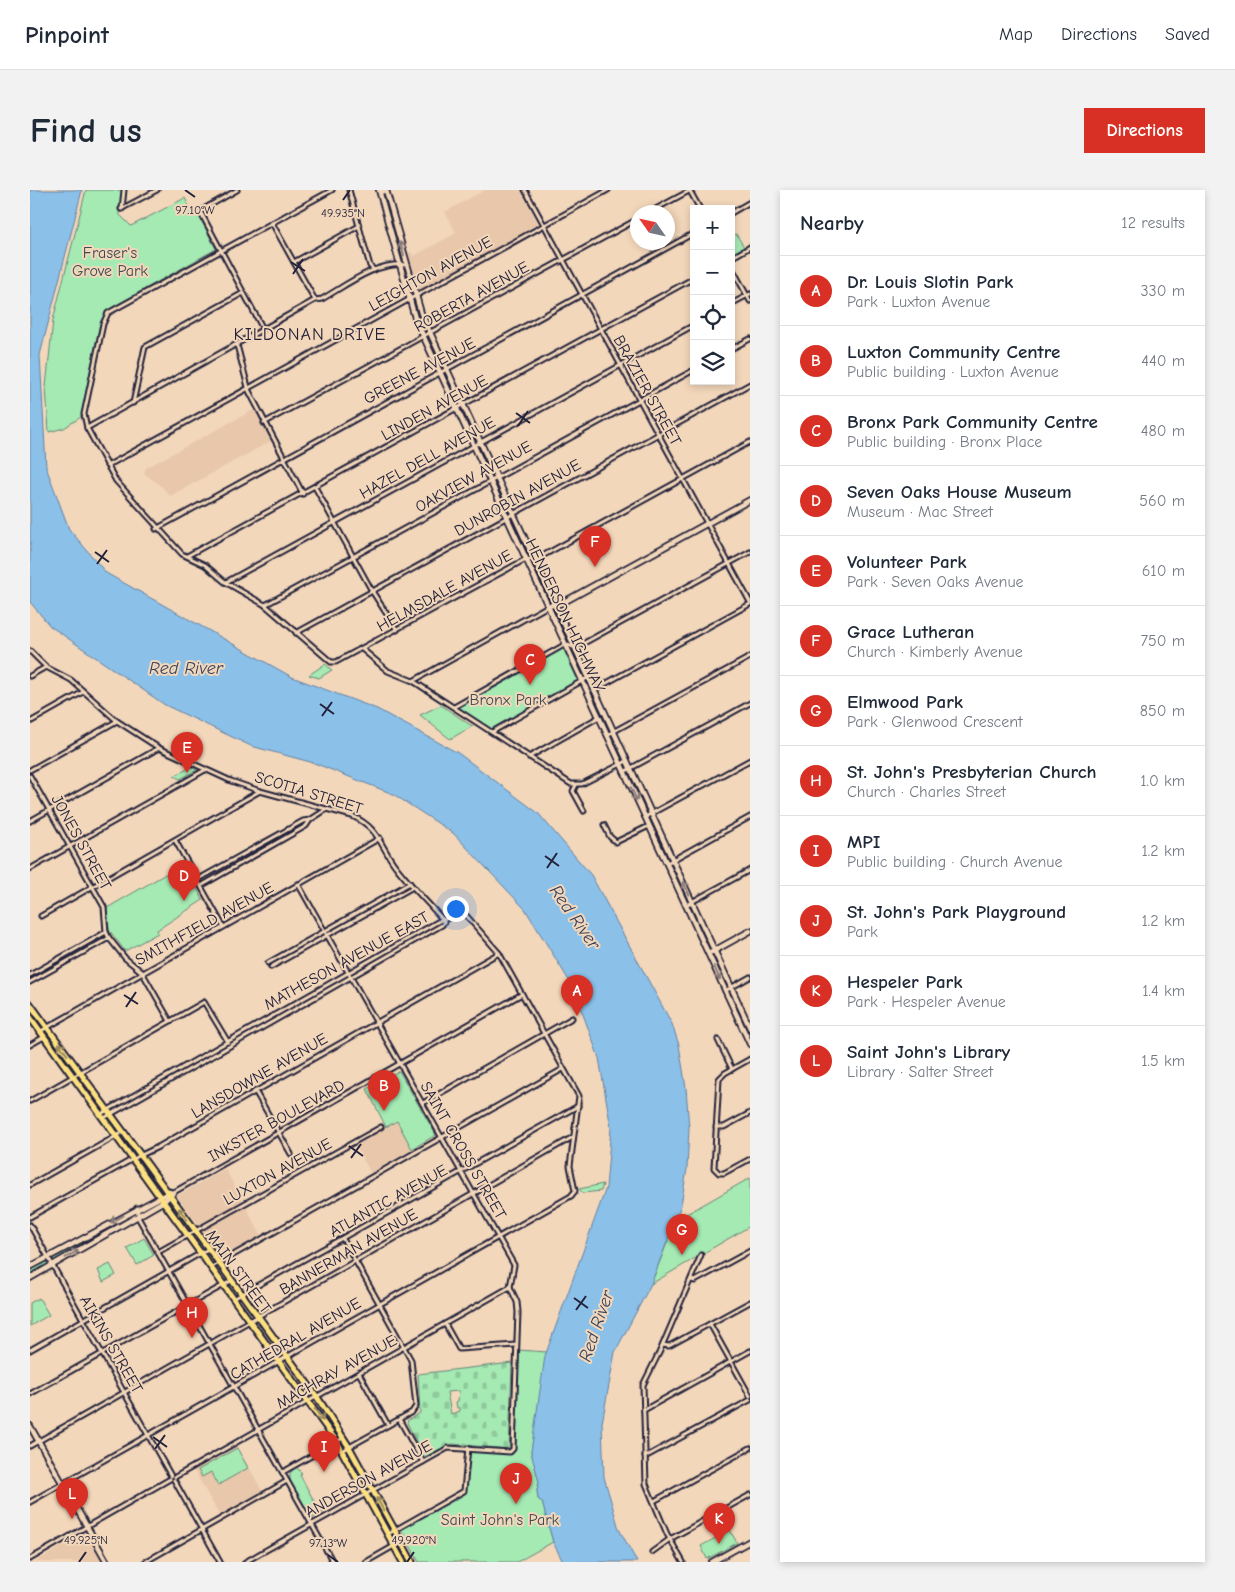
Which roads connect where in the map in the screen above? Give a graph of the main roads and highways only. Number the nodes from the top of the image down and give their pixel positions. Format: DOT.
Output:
graph roads {
  1 [pos="386,190"];
  2 [pos="379,191"];
  3 [pos="397,229"];
  4 [pos="390,230"];
  5 [pos="750,500"];
  6 [pos="548,606"];
  7 [pos="555,606"];
  8 [pos="656,823"];
  9 [pos="649,826"];
  10 [pos="750,931"];
  11 [pos="714,950"];
  12 [pos="709,954"];
  13 [pos="30,1004"];
  14 [pos="30,1017"];
  15 [pos="749,1025"];
  16 [pos="750,1044"];
  17 [pos="170,1193"];
  18 [pos="160,1196"];
  19 [pos="164,1201"];
  20 [pos="30,1267"];
  21 [pos="30,1278"];
  22 [pos="30,1426"];
  23 [pos="750,1541"];
  24 [pos="107,1562"];
  25 [pos="403,1562"];
  26 [pos="412,1562"];
  27 [pos="712,1562"];
  1 -- 2 [label="main road"];
  1 -- 3 [label="main road, HENDERSON HIGHWAY"];
  2 -- 4 [label="main road, HENDERSON HIGHWAY"];
  3 -- 4 [label="main road"];
  7 -- 3 [label="main road, HENDERSON HIGHWAY, one-way"];
  4 -- 6 [label="main road, HENDERSON HIGHWAY"];
  5 -- 7 [label="main road"];
  6 -- 7 [label="main road"];
  6 -- 9 [label="main road, HENDERSON HIGHWAY, one-way"];
  7 -- 8 [label="main road, HENDERSON HIGHWAY"];
  8 -- 9 [label="main road"];
  11 -- 8 [label="main road, HENDERSON HIGHWAY, one-way"];
  9 -- 12 [label="main road, HENDERSON HIGHWAY"];
  10 -- 11 [label="main road"];
  11 -- 12 [label="main road"];
  11 -- 15 [label="main road, HENDERSON HIGHWAY"];
  12 -- 16 [label="main road, HENDERSON HIGHWAY, one-way"];
  17 -- 13 [label="main road, MAIN STREET, one-way"];
  14 -- 18 [label="main road, MAIN STREET"];
  17 -- 18 [label="main road, INKSTER BOULEVARD"];
  17 -- 19 [label="main road, INKSTER BOULEVARD"];
  26 -- 17 [label="main road, MAIN STREET, one-way"];
  18 -- 19 [label="main road, MAIN STREET"];
  18 -- 20 [label="main road, INKSTER BOULEVARD, one-way"];
  21 -- 19 [label="main road, INKSTER BOULEVARD, one-way"];
  19 -- 25 [label="main road, MAIN STREET, one-way"];
  22 -- 24 [label="main road"];
  23 -- 27 [label="main road"];
}
